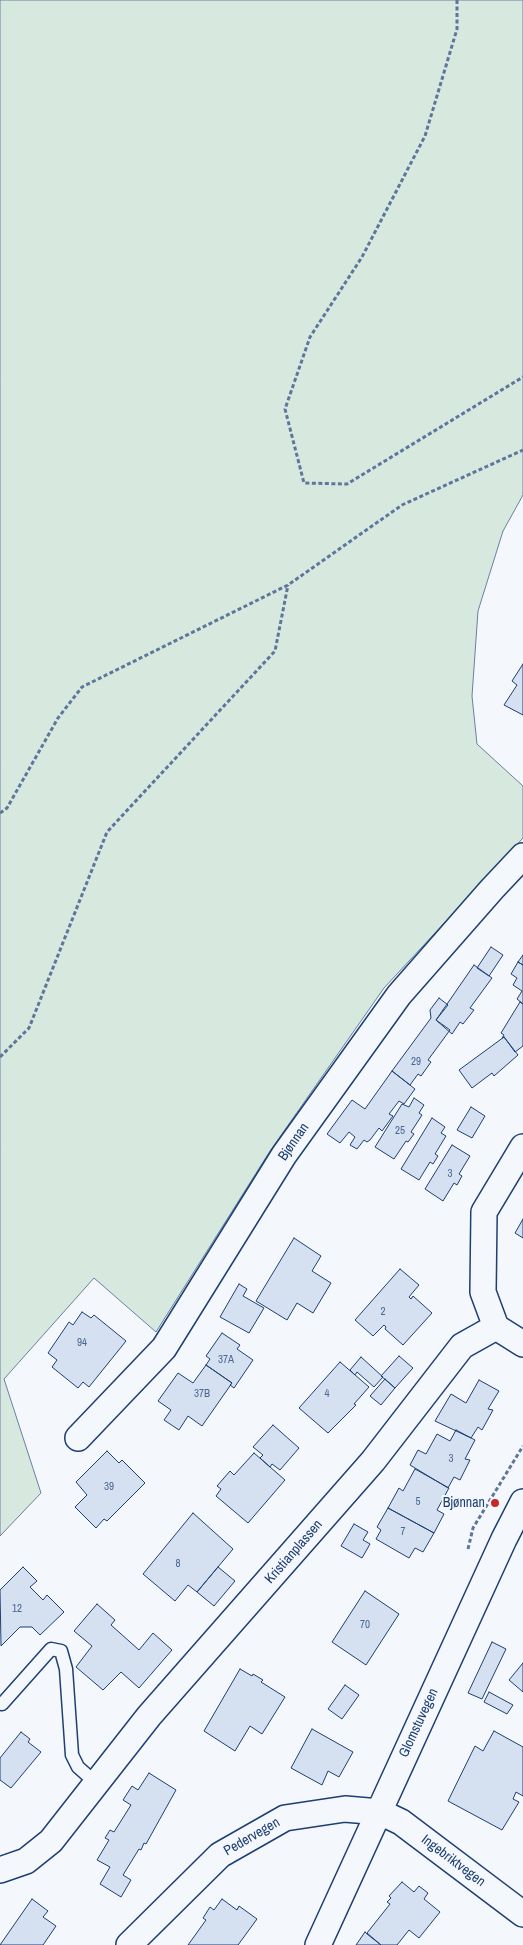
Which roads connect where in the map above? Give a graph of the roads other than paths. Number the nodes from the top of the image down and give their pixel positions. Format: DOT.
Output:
graph roads {
  1 [pos="523,856"];
  2 [pos="523,1147"];
  3 [pos="496,1327"];
  4 [pos="523,1344"];
  5 [pos="78,1438"];
  6 [pos="523,1502"];
  7 [pos="2,1704"];
  8 [pos="97,1784"];
  9 [pos="380,1812"];
  10 [pos="0,1870"];
  11 [pos="523,1914"];
  12 [pos="129,1945"];
  13 [pos="318,1945"];
  1 -- 5 [label="street, Bjønnan"];
  2 -- 3 [label="street"];
  3 -- 4 [label="street"];
  3 -- 8 [label="street, Kristianplassen"];
  6 -- 9 [label="street, Glomstuvegen"];
  7 -- 8 [label="lane"];
  8 -- 10 [label="street, Kristianplassen"];
  9 -- 11 [label="street, Ingebriktvegen"];
  9 -- 12 [label="street, Pedervegen"];
  9 -- 13 [label="street, Glomstuvegen"];
}
